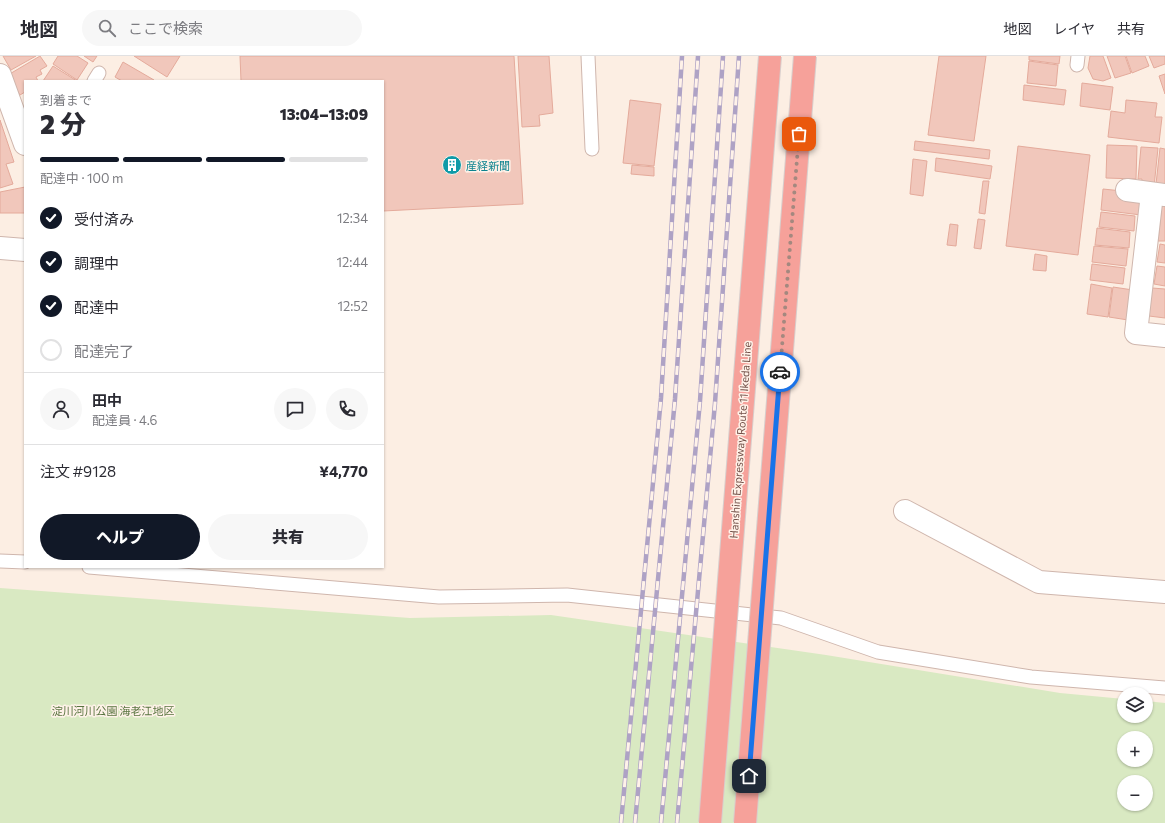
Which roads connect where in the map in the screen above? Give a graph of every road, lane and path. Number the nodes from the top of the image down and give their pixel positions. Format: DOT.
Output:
graph roads {
  1 [pos="588,56"];
  2 [pos="770,56"];
  3 [pos="805,56"];
  4 [pos="0,75"];
  5 [pos="24,141"];
  6 [pos="592,149"];
  7 [pos="1127,190"];
  8 [pos="1158,195"];
  9 [pos="0,248"];
  10 [pos="24,250"];
  11 [pos="1165,336"];
  12 [pos="905,511"];
  13 [pos="0,561"];
  14 [pos="24,562"];
  15 [pos="99,568"];
  16 [pos="1165,592"];
  17 [pos="1165,688"];
  18 [pos="710,823"];
  19 [pos="745,823"];
  1 -- 6 [label="lane"];
  2 -- 18 [label="highway, Hanshin Expressway Route 11 Ikeda Line, bridge"];
  3 -- 19 [label="highway, bridge"];
  4 -- 5 [label="street"];
  7 -- 8 [label="street"];
  8 -- 11 [label="street"];
  9 -- 10 [label="street"];
  12 -- 16 [label="street"];
  13 -- 14 [label="lane"];
  15 -- 17 [label="lane"];
}
